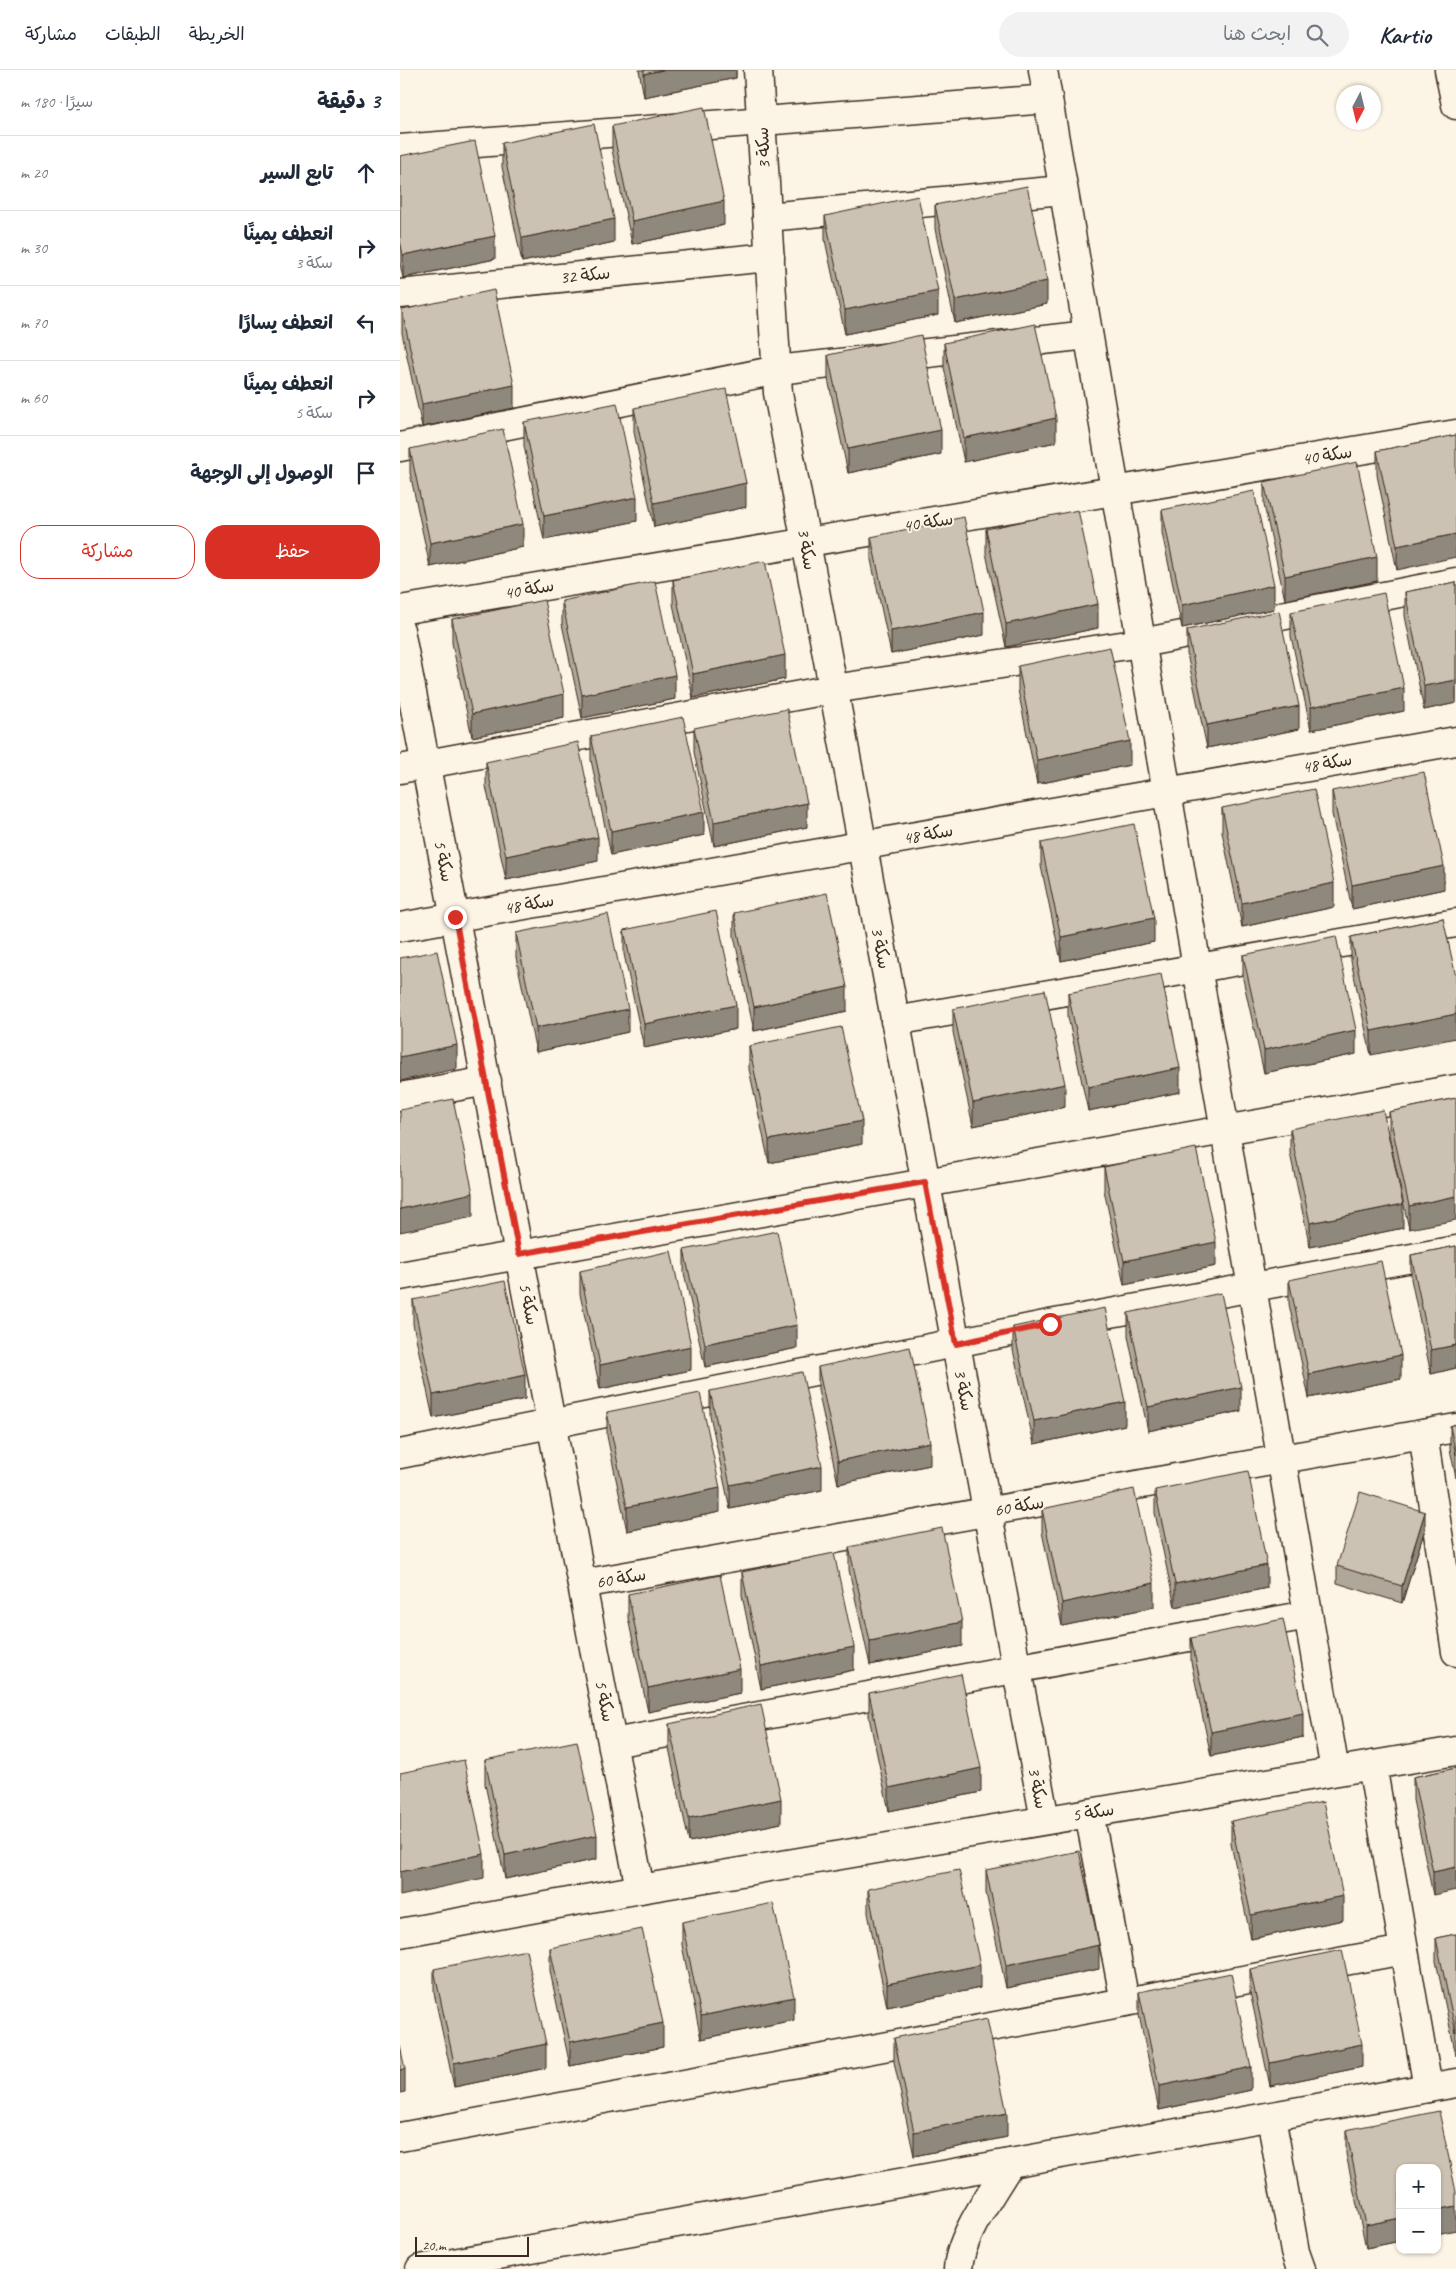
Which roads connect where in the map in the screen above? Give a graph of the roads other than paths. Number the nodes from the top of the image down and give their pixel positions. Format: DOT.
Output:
graph roads {
  1 [pos="758,70"];
  2 [pos="1043,70"];
  3 [pos="1449,70"];
  4 [pos="1048,99"];
  5 [pos="1456,106"];
  6 [pos="761,120"];
  7 [pos="400,149"];
  8 [pos="1063,190"];
  9 [pos="767,217"];
  10 [pos="770,257"];
  11 [pos="400,294"];
  12 [pos="1088,335"];
  13 [pos="776,370"];
  14 [pos="1456,434"];
  15 [pos="400,447"];
  16 [pos="1115,491"];
  17 [pos="806,542"];
  18 [pos="1456,582"];
  19 [pos="400,610"];
  20 [pos="401,639"];
  21 [pos="1141,643"];
  22 [pos="833,689"];
  23 [pos="1456,741"];
  24 [pos="413,767"];
  25 [pos="1167,791"];
  26 [pos="862,845"];
  27 [pos="455,917"];
  28 [pos="1456,923"];
  29 [pos="400,927"];
  30 [pos="1197,968"];
  31 [pos="895,1021"];
  32 [pos="486,1080"];
  33 [pos="1456,1089"];
  34 [pos="400,1097"];
  35 [pos="1224,1129"];
  36 [pos="925,1182"];
  37 [pos="1456,1250"];
  38 [pos="519,1254"];
  39 [pos="400,1276"];
  40 [pos="1252,1287"];
  41 [pos="956,1344"];
  42 [pos="552,1425"];
  43 [pos="1456,1428"];
  44 [pos="1422,1434"];
  45 [pos="400,1454"];
  46 [pos="1281,1459"];
  47 [pos="987,1512"];
  48 [pos="582,1584"];
  49 [pos="1451,1586"];
  50 [pos="1308,1615"];
  51 [pos="1456,1652"];
  52 [pos="1016,1668"];
  53 [pos="613,1743"];
  54 [pos="1456,1751"];
  55 [pos="1372,1765"];
  56 [pos="1335,1771"];
  57 [pos="1089,1813"];
  58 [pos="1045,1820"];
  59 [pos="640,1889"];
  60 [pos="400,1933"];
  61 [pos="1404,1950"];
  62 [pos="1124,2002"];
  63 [pos="1456,2083"];
  64 [pos="1428,2088"];
  65 [pos="1270,2117"];
  66 [pos="400,2137"];
  67 [pos="1010,2163"];
  68 [pos="420,2269"];
  69 [pos="958,2269"];
  70 [pos="1301,2269"];
  1 -- 6 [label="street, سكة 3"];
  2 -- 4 [label="street"];
  3 -- 5 [label="street"];
  4 -- 6 [label="street"];
  4 -- 8 [label="street"];
  6 -- 7 [label="street"];
  6 -- 9 [label="street, سكة 3"];
  8 -- 9 [label="street"];
  8 -- 12 [label="street"];
  9 -- 10 [label="street, سكة 3"];
  10 -- 11 [label="street, سكة 32"];
  10 -- 13 [label="street, سكة 3"];
  12 -- 13 [label="street"];
  12 -- 16 [label="street"];
  13 -- 15 [label="street"];
  13 -- 17 [label="street, سكة 3"];
  14 -- 16 [label="street, سكة 40"];
  16 -- 17 [label="street, سكة 40"];
  16 -- 21 [label="street"];
  17 -- 19 [label="street, سكة 40"];
  17 -- 22 [label="street, سكة 3"];
  18 -- 21 [label="street"];
  20 -- 24 [label="street, سكة 5"];
  21 -- 22 [label="street"];
  21 -- 25 [label="street"];
  22 -- 24 [label="street"];
  22 -- 26 [label="street, سكة 3"];
  23 -- 25 [label="street, سكة 48"];
  24 -- 27 [label="street, سكة 5"];
  25 -- 26 [label="street, سكة 48"];
  25 -- 30 [label="street"];
  26 -- 27 [label="street, سكة 48"];
  26 -- 31 [label="street, سكة 3"];
  27 -- 29 [label="street, سكة 48"];
  27 -- 32 [label="street, سكة 5"];
  28 -- 30 [label="street"];
  30 -- 31 [label="street"];
  30 -- 35 [label="street"];
  31 -- 36 [label="street, سكة 3"];
  32 -- 34 [label="street"];
  32 -- 38 [label="street, سكة 5"];
  33 -- 35 [label="street"];
  35 -- 36 [label="street"];
  35 -- 40 [label="street"];
  36 -- 38 [label="street"];
  36 -- 41 [label="street, سكة 3"];
  37 -- 40 [label="street"];
  38 -- 39 [label="street"];
  38 -- 42 [label="street, سكة 5"];
  40 -- 41 [label="street"];
  40 -- 46 [label="street"];
  41 -- 42 [label="street"];
  41 -- 47 [label="street, سكة 3"];
  42 -- 45 [label="street"];
  42 -- 48 [label="street, سكة 5"];
  43 -- 44 [label="street, سكة 60"];
  44 -- 46 [label="street, سكة 60"];
  44 -- 49 [label="street"];
  46 -- 47 [label="street, سكة 60"];
  46 -- 50 [label="street"];
  47 -- 48 [label="street, سكة 60"];
  47 -- 52 [label="street, سكة 3"];
  48 -- 53 [label="street, سكة 5"];
  49 -- 51 [label="street"];
  50 -- 52 [label="street"];
  50 -- 56 [label="street"];
  52 -- 53 [label="street"];
  52 -- 58 [label="street, سكة 3"];
  53 -- 59 [label="street, سكة 5"];
  54 -- 55 [label="street, سكة 5"];
  55 -- 56 [label="street, سكة 5"];
  55 -- 61 [label="street"];
  56 -- 57 [label="street, سكة 5"];
  57 -- 58 [label="street, سكة 5"];
  57 -- 62 [label="street"];
  58 -- 59 [label="street, سكة 5"];
  59 -- 60 [label="street, سكة 5"];
  61 -- 62 [label="street"];
  61 -- 64 [label="street"];
  62 -- 66 [label="street"];
  63 -- 64 [label="street"];
  64 -- 65 [label="street"];
  65 -- 67 [label="street"];
  65 -- 70 [label="street"];
  67 -- 68 [label="street"];
  67 -- 69 [label="street"];
}
